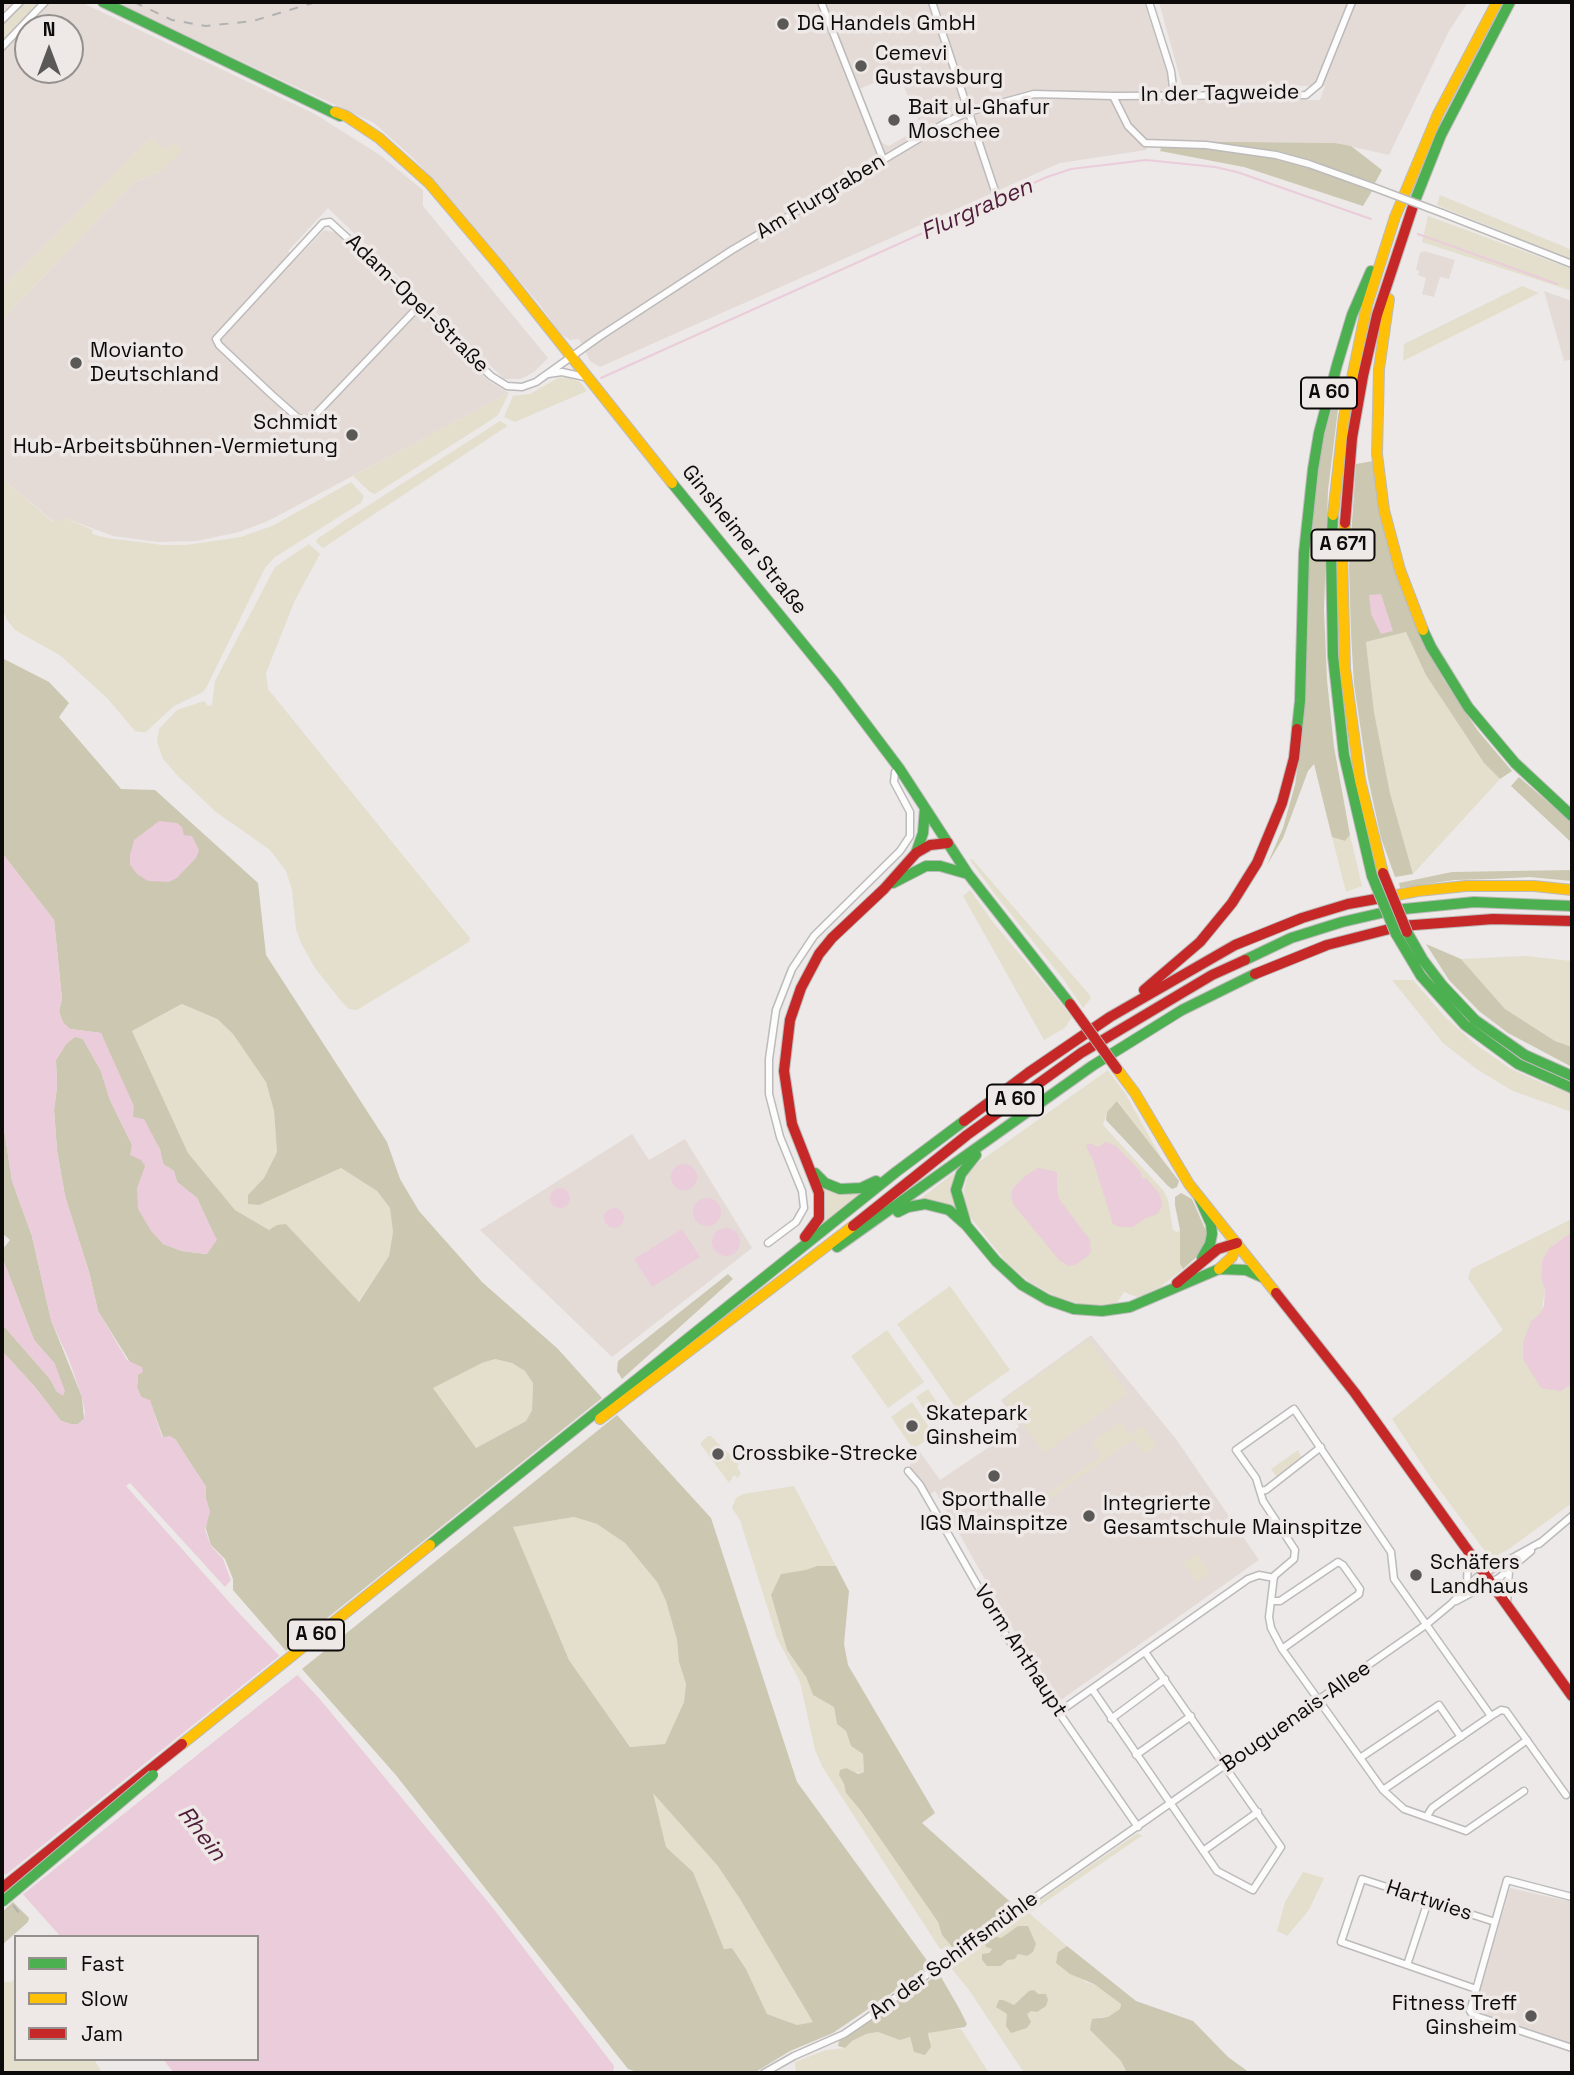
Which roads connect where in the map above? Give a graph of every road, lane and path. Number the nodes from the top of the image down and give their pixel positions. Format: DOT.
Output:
graph roads {
  1 [pos="20,2"];
  2 [pos="45,2"];
  3 [pos="103,2"];
  4 [pos="821,2"];
  5 [pos="932,2"];
  6 [pos="1149,2"];
  7 [pos="1352,2"];
  8 [pos="1497,2"];
  9 [pos="1510,2"];
  10 [pos="2,20"];
  11 [pos="2,47"];
  12 [pos="1174,95"];
  13 [pos="1112,96"];
  14 [pos="968,112"];
  15 [pos="1152,145"];
  16 [pos="1157,152"];
  17 [pos="883,159"];
  18 [pos="996,194"];
  19 [pos="1408,220"];
  20 [pos="1386,243"];
  21 [pos="1572,264"];
  22 [pos="419,306"];
  23 [pos="570,357"];
  24 [pos="546,375"];
  25 [pos="588,378"];
  26 [pos="899,768"];
  27 [pos="925,808"];
  28 [pos="1572,817"];
  29 [pos="948,843"];
  30 [pos="916,853"];
  31 [pos="926,866"];
  32 [pos="968,874"];
  33 [pos="1378,875"];
  34 [pos="884,889"];
  35 [pos="1572,890"];
  36 [pos="1572,906"];
  37 [pos="1572,922"];
  38 [pos="1402,933"];
  39 [pos="1110,1017"];
  40 [pos="1572,1076"];
  41 [pos="1572,1088"];
  42 [pos="1002,1129"];
  43 [pos="811,1169"];
  44 [pos="896,1172"];
  45 [pos="1199,1197"];
  46 [pos="966,1224"];
  47 [pos="861,1232"];
  48 [pos="768,1243"];
  49 [pos="1237,1244"];
  50 [pos="1199,1263"];
  51 [pos="805,1264"];
  52 [pos="778,1265"];
  53 [pos="1219,1269"];
  54 [pos="1264,1278"];
  55 [pos="1173,1287"];
  56 [pos="634,1387"];
  57 [pos="1321,1447"];
  58 [pos="908,1471"];
  59 [pos="1261,1491"];
  60 [pos="1572,1516"];
  61 [pos="1541,1542"];
  62 [pos="1468,1548"];
  63 [pos="1509,1570"];
  64 [pos="1485,1573"];
  65 [pos="1274,1578"];
  66 [pos="1491,1582"];
  67 [pos="1466,1586"];
  68 [pos="1271,1601"];
  69 [pos="1451,1604"];
  70 [pos="1507,1605"];
  71 [pos="1427,1624"];
  72 [pos="1282,1649"];
  73 [pos="1145,1652"];
  74 [pos="1165,1679"];
  75 [pos="1092,1689"];
  76 [pos="1572,1696"];
  77 [pos="1319,1701"];
  78 [pos="1059,1712"];
  79 [pos="1191,1716"];
  80 [pos="1491,1716"];
  81 [pos="1111,1719"];
  82 [pos="1461,1737"];
  83 [pos="1527,1740"];
  84 [pos="1136,1755"];
  85 [pos="1360,1758"];
  86 [pos="1226,1766"];
  87 [pos="1383,1790"];
  88 [pos="1524,1791"];
  89 [pos="1566,1795"];
  90 [pos="1171,1804"];
  91 [pos="1258,1812"];
  92 [pos="1427,1816"];
  93 [pos="1138,1827"];
  94 [pos="1203,1850"];
  95 [pos="2,1888"];
  96 [pos="1572,1897"];
  97 [pos="1428,1901"];
  98 [pos="2,1902"];
  99 [pos="1495,1922"];
  100 [pos="1407,1965"];
  101 [pos="1476,1989"];
  102 [pos="1572,2048"];
  103 [pos="764,2073"];
  1 -- 10 [label="street"];
  2 -- 11 [label="street"];
  3 -- 23 [label="main road, Ginsheimer Straße"];
  4 -- 17 [label="street"];
  5 -- 14 [label="street"];
  6 -- 12 [label="street"];
  7 -- 12 [label="street, In der Tagweide"];
  8 -- 20 [label="main road"];
  9 -- 19 [label="main road, A 671"];
  12 -- 13 [label="street, In der Tagweide"];
  13 -- 14 [label="street, Am Flurgraben"];
  13 -- 15 [label="street"];
  14 -- 17 [label="street, Am Flurgraben"];
  14 -- 18 [label="street"];
  15 -- 16 [label="street"];
  15 -- 21 [label="street, bridge"];
  17 -- 23 [label="street, Am Flurgraben"];
  19 -- 28 [label="main road, A 671"];
  19 -- 33 [label="main road, A 671"];
  20 -- 33 [label="main road, A 60"];
  20 -- 39 [label="main road, A 60"];
  22 -- 22 [label="street, Adam-Opel-Straße"];
  22 -- 24 [label="street, Adam-Opel-Straße"];
  23 -- 24 [label="street, Adam-Opel-Straße"];
  23 -- 25 [label="main road, Ginsheimer Straße"];
  24 -- 25 [label="street, Adam-Opel-Straße"];
  25 -- 26 [label="main road, Ginsheimer Straße"];
  26 -- 27 [label="main road, Ginsheimer Straße"];
  26 -- 48 [label="street"];
  27 -- 29 [label="main road, Ginsheimer Straße"];
  27 -- 30 [label="main road"];
  29 -- 30 [label="main road"];
  29 -- 31 [label="main road"];
  29 -- 32 [label="main road, Ginsheimer Straße"];
  30 -- 34 [label="main road"];
  31 -- 32 [label="main road"];
  31 -- 34 [label="main road"];
  32 -- 45 [label="main road, Ginsheimer Straße, bridge"];
  33 -- 38 [label="main road, A 60, bridge"];
  34 -- 43 [label="main road"];
  35 -- 39 [label="main road, A 60"];
  36 -- 51 [label="main road, A 60"];
  37 -- 42 [label="main road"];
  38 -- 40 [label="main road"];
  38 -- 41 [label="main road, A 60"];
  39 -- 44 [label="main road, A 60"];
  42 -- 46 [label="main road"];
  42 -- 47 [label="main road"];
  43 -- 44 [label="main road"];
  43 -- 52 [label="main road"];
  44 -- 52 [label="main road, A 60"];
  45 -- 49 [label="main road"];
  45 -- 50 [label="main road"];
  46 -- 47 [label="main road"];
  46 -- 55 [label="main road"];
  47 -- 51 [label="main road"];
  49 -- 50 [label="main road"];
  49 -- 53 [label="main road"];
  49 -- 54 [label="main road"];
  50 -- 55 [label="main road"];
  51 -- 56 [label="main road, A 60"];
  52 -- 56 [label="main road, A 60"];
  53 -- 54 [label="main road"];
  53 -- 55 [label="main road"];
  54 -- 62 [label="main road"];
  56 -- 95 [label="main road, A 60"];
  56 -- 98 [label="main road, A 60, bridge"];
  57 -- 59 [label="street"];
  57 -- 59 [label="street"];
  57 -- 71 [label="street"];
  58 -- 78 [label="street, Vorm Anthaupt"];
  59 -- 65 [label="street"];
  60 -- 61 [label="street"];
  61 -- 63 [label="street, Bouguenais-Allee"];
  61 -- 64 [label="street, Bouguenais-Allee"];
  62 -- 64 [label="main road"];
  62 -- 67 [label="street"];
  63 -- 66 [label="street, Bouguenais-Allee"];
  63 -- 70 [label="street"];
  64 -- 66 [label="main road"];
  64 -- 67 [label="street, Bouguenais-Allee"];
  65 -- 68 [label="street"];
  65 -- 73 [label="street"];
  66 -- 69 [label="street, Bouguenais-Allee"];
  66 -- 70 [label="main road"];
  67 -- 69 [label="street, Bouguenais-Allee"];
  68 -- 72 [label="street"];
  68 -- 72 [label="street"];
  69 -- 71 [label="street, Bouguenais-Allee"];
  70 -- 76 [label="main road"];
  71 -- 77 [label="street, Bouguenais-Allee"];
  71 -- 80 [label="street"];
  72 -- 77 [label="street"];
  73 -- 74 [label="street"];
  73 -- 75 [label="street"];
  74 -- 79 [label="street"];
  74 -- 81 [label="street"];
  75 -- 78 [label="street"];
  75 -- 81 [label="street"];
  77 -- 85 [label="street"];
  77 -- 86 [label="street, Bouguenais-Allee"];
  78 -- 93 [label="street, Vorm Anthaupt"];
  79 -- 84 [label="street"];
  79 -- 86 [label="street"];
  80 -- 82 [label="street"];
  80 -- 83 [label="street"];
  81 -- 84 [label="street"];
  82 -- 85 [label="street"];
  82 -- 87 [label="street"];
  83 -- 89 [label="street"];
  83 -- 92 [label="street"];
  84 -- 90 [label="street"];
  85 -- 87 [label="street"];
  86 -- 90 [label="street, Bouguenais-Allee"];
  86 -- 91 [label="street"];
  87 -- 92 [label="street"];
  88 -- 92 [label="street"];
  90 -- 93 [label="street, Bouguenais-Allee"];
  90 -- 94 [label="street"];
  91 -- 94 [label="street"];
  91 -- 94 [label="street"];
  93 -- 103 [label="street, An der Schiffsmühle"];
  96 -- 99 [label="street"];
  97 -- 99 [label="street, Hartwies"];
  97 -- 100 [label="street"];
  97 -- 100 [label="street, Hartwies"];
  99 -- 101 [label="street"];
  100 -- 101 [label="street"];
  101 -- 102 [label="street"];
}
